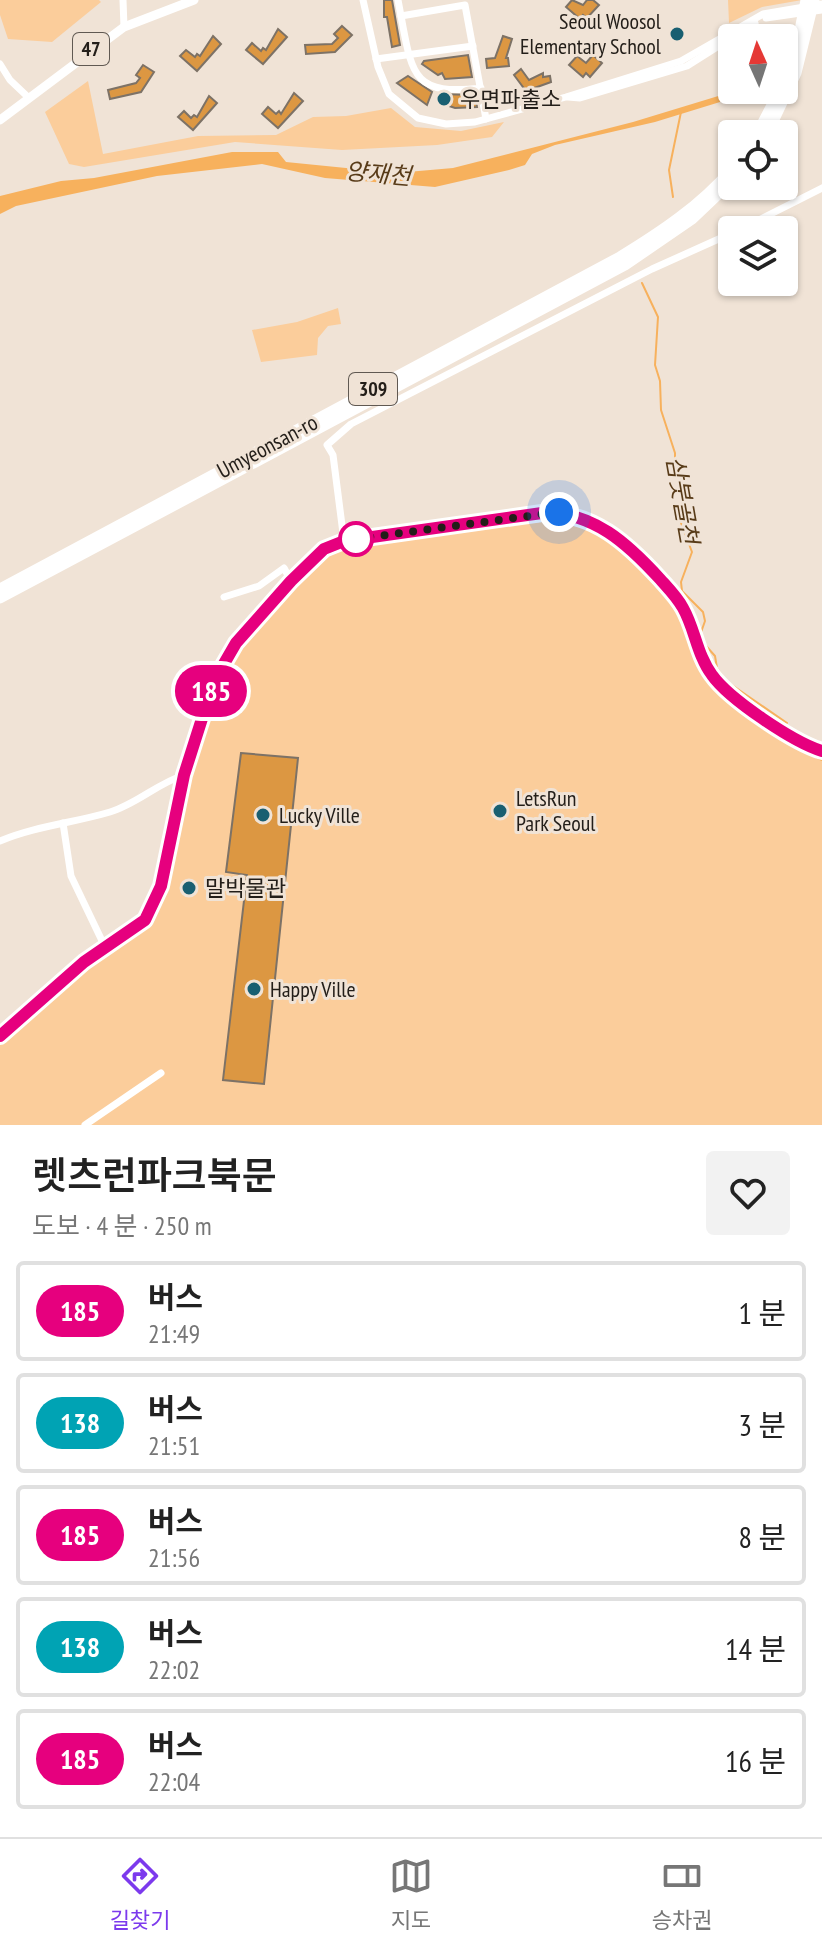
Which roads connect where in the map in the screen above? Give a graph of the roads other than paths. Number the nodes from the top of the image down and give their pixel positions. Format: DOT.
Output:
graph roads {
  1 [pos="123,0"];
  2 [pos="194,0"];
  3 [pos="363,0"];
  4 [pos="398,0"];
  5 [pos="806,0"];
  6 [pos="814,0"];
  7 [pos="465,2"];
  8 [pos="822,7"];
  9 [pos="401,16"];
  10 [pos="124,27"];
  11 [pos="798,40"];
  12 [pos="473,46"];
  13 [pos="408,55"];
  14 [pos="376,59"];
  15 [pos="0,64"];
  16 [pos="481,88"];
  17 [pos="29,98"];
  18 [pos="776,104"];
  19 [pos="773,115"];
  20 [pos="486,119"];
  21 [pos="0,120"];
  22 [pos="769,120"];
  23 [pos="771,120"];
  24 [pos="718,183"];
  25 [pos="822,188"];
  26 [pos="718,194"];
  27 [pos="767,216"];
  28 [pos="718,239"];
  29 [pos="344,541"];
  30 [pos="291,581"];
  31 [pos="0,589"];
  32 [pos="224,597"];
  33 [pos="0,598"];
  34 [pos="822,751"];
  35 [pos="184,775"];
  36 [pos="63,823"];
  37 [pos="0,841"];
  38 [pos="105,947"];
  39 [pos="0,1036"];
  40 [pos="161,1073"];
  41 [pos="85,1125"];
  1 -- 10 [label="street"];
  2 -- 10 [label="main road, 47"];
  3 -- 14 [label="street"];
  4 -- 9 [label="street"];
  5 -- 11 [label="highway"];
  6 -- 19 [label="highway"];
  7 -- 9 [label="street"];
  7 -- 12 [label="street"];
  8 -- 20 [label="street"];
  9 -- 13 [label="street"];
  10 -- 17 [label="main road, 47"];
  12 -- 13 [label="street"];
  12 -- 16 [label="street"];
  13 -- 14 [label="street"];
  13 -- 16 [label="street"];
  14 -- 20 [label="street"];
  15 -- 17 [label="street"];
  16 -- 20 [label="street"];
  17 -- 21 [label="main road, 47"];
  18 -- 19 [label="highway"];
  19 -- 22 [label="highway"];
  19 -- 23 [label="highway"];
  24 -- 31 [label="highway, Umyeonsan-ro / 309"];
  25 -- 27 [label="street"];
  26 -- 33 [label="highway, Umyeonsan-ro / 309"];
  28 -- 29 [label="street"];
  29 -- 30 [label="street"];
  29 -- 34 [label="street"];
  30 -- 32 [label="street"];
  30 -- 35 [label="street"];
  35 -- 36 [label="street"];
  35 -- 38 [label="street"];
  36 -- 37 [label="street"];
  36 -- 38 [label="street"];
  38 -- 39 [label="street"];
  40 -- 41 [label="street"];
}
